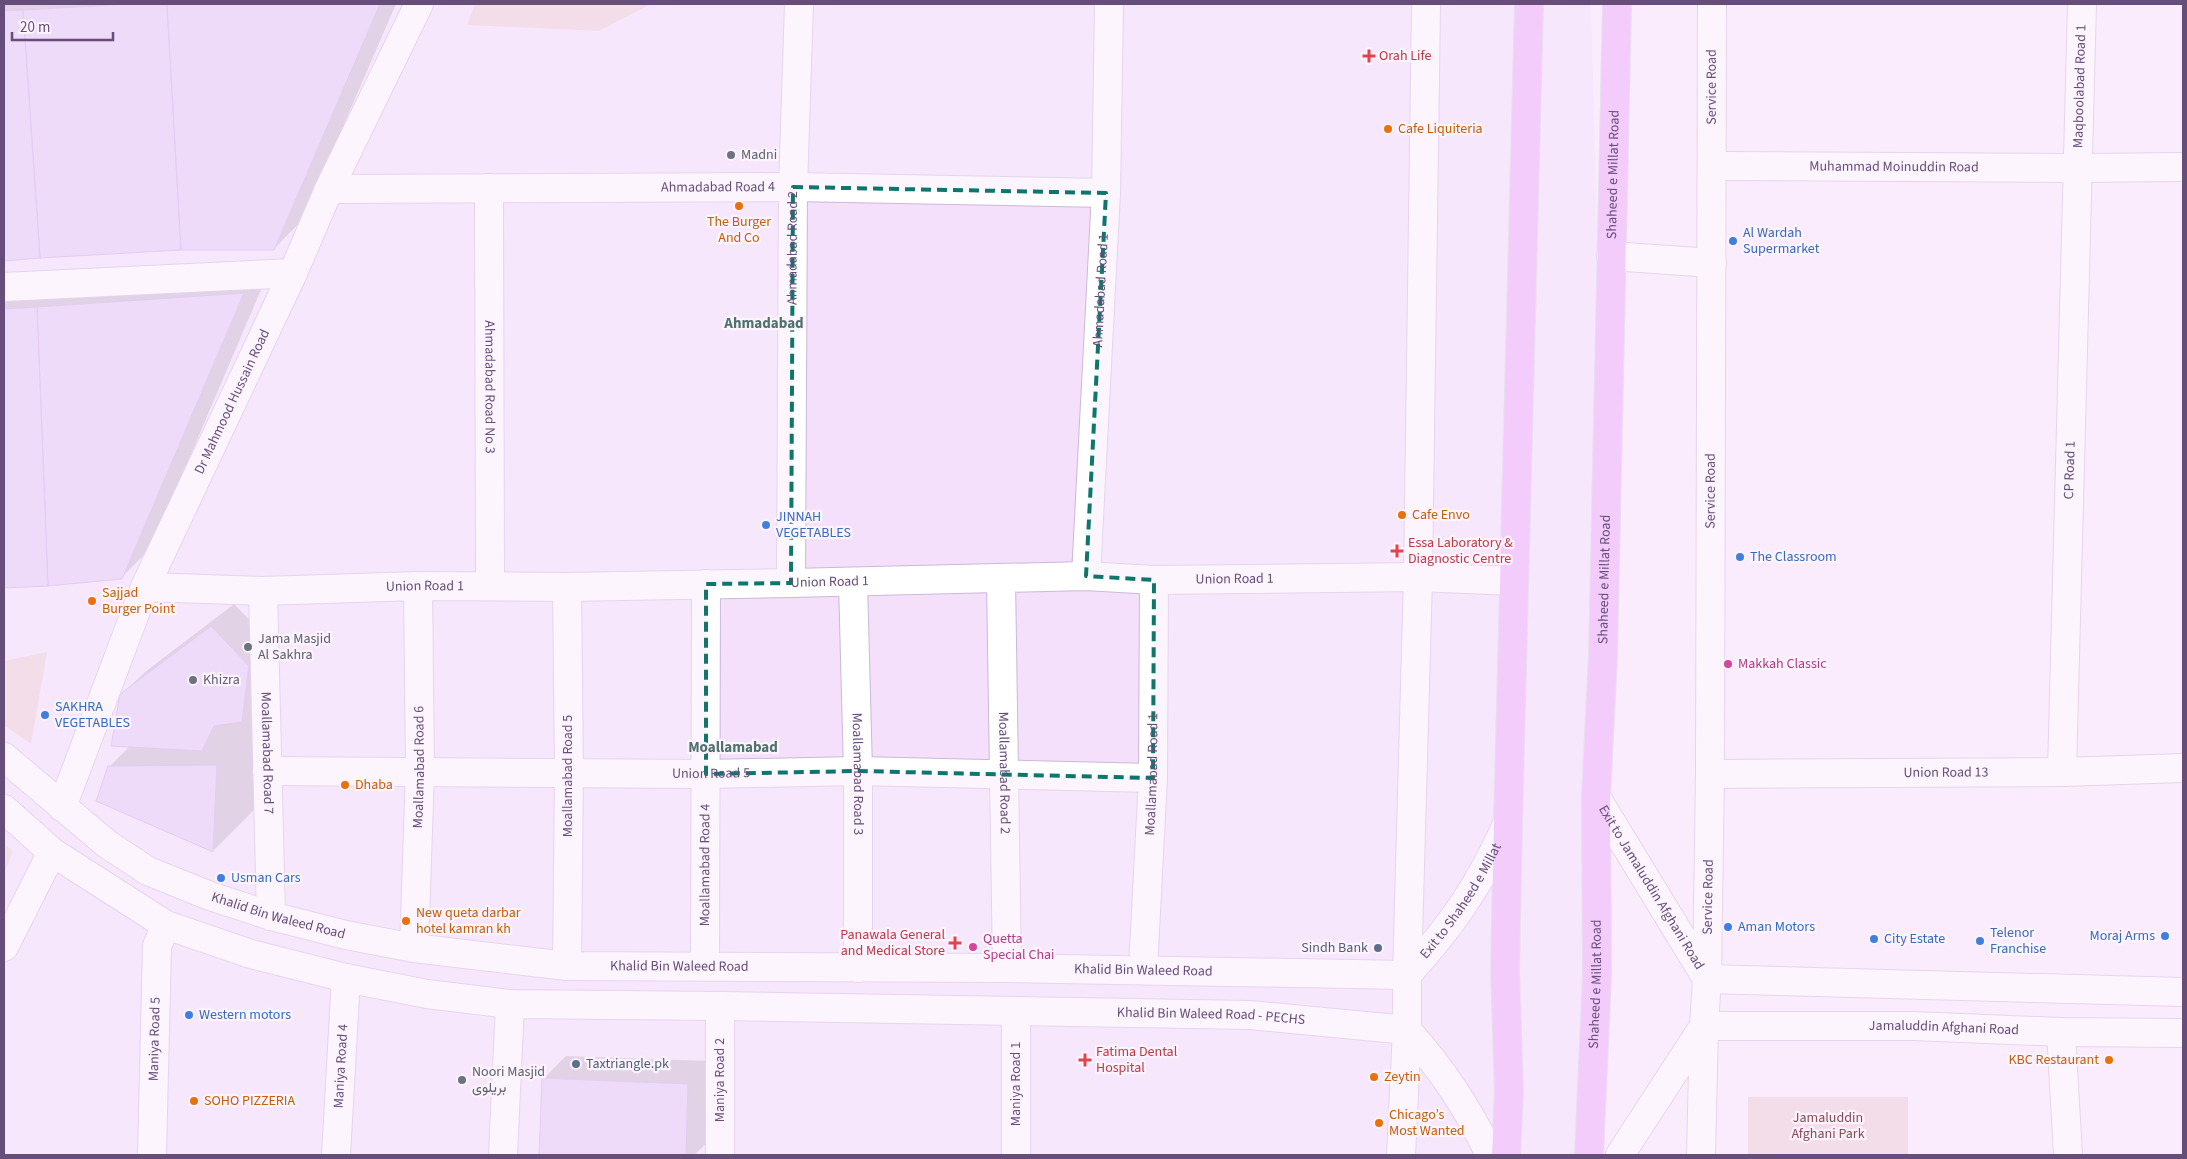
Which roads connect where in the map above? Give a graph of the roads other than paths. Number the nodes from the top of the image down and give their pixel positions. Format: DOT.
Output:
graph roads {
  1 [pos="419,4"];
  2 [pos="799,4"];
  3 [pos="1109,4"];
  4 [pos="1426,4"];
  5 [pos="1529,4"];
  6 [pos="1617,4"];
  7 [pos="1712,4"];
  8 [pos="2082,4"];
  9 [pos="1712,166"];
  10 [pos="2183,167"];
  11 [pos="2078,168"];
  12 [pos="793,187"];
  13 [pos="489,188"];
  14 [pos="329,189"];
  15 [pos="1106,193"];
  16 [pos="1611,256"];
  17 [pos="1712,264"];
  18 [pos="292,273"];
  19 [pos="4,287"];
  20 [pos="1086,576"];
  21 [pos="1418,577"];
  22 [pos="1001,579"];
  23 [pos="1154,580"];
  24 [pos="1514,581"];
  25 [pos="853,582"];
  26 [pos="791,583"];
  27 [pos="706,584"];
  28 [pos="490,585"];
  29 [pos="418,586"];
  30 [pos="567,587"];
  31 [pos="145,588"];
  32 [pos="263,591"];
  33 [pos="4,757"];
  34 [pos="2183,768"];
  35 [pos="267,771"];
  36 [pos="858,771"];
  37 [pos="420,772"];
  38 [pos="2062,772"];
  39 [pos="1004,773"];
  40 [pos="569,774"];
  41 [pos="706,774"];
  42 [pos="1710,774"];
  43 [pos="1153,778"];
  44 [pos="1596,798"];
  45 [pos="62,807"];
  46 [pos="4,809"];
  47 [pos="1508,822"];
  48 [pos="52,852"];
  49 [pos="272,916"];
  50 [pos="166,925"];
  51 [pos="4,947"];
  52 [pos="414,948"];
  53 [pos="705,965"];
  54 [pos="567,966"];
  55 [pos="858,968"];
  56 [pos="1006,968"];
  57 [pos="1143,969"];
  58 [pos="1250,971"];
  59 [pos="1407,975"];
  60 [pos="346,978"];
  61 [pos="1707,979"];
  62 [pos="2183,992"];
  63 [pos="510,1004"];
  64 [pos="720,1006"];
  65 [pos="1016,1012"];
  66 [pos="1250,1015"];
  67 [pos="1704,1026"];
  68 [pos="1406,1030"];
  69 [pos="2061,1032"];
  70 [pos="2183,1033"];
  71 [pos="152,1155"];
  72 [pos="336,1155"];
  73 [pos="503,1155"];
  74 [pos="720,1155"];
  75 [pos="1016,1155"];
  76 [pos="1401,1155"];
  77 [pos="1490,1155"];
  78 [pos="1506,1155"];
  79 [pos="1589,1155"];
  80 [pos="1620,1155"];
  81 [pos="1701,1155"];
  82 [pos="2068,1155"];
  1 -- 14 [label="street, Dr Mahmood Hussain Road"];
  2 -- 12 [label="street, Ahmadabad Road 2"];
  3 -- 15 [label="street, Ahmadabad Road 1"];
  4 -- 21 [label="street"];
  5 -- 24 [label="main road"];
  6 -- 16 [label="main road, Shaheed e Millat Road"];
  7 -- 9 [label="street, Service Road"];
  8 -- 11 [label="street, Maqboolabad Road 1"];
  9 -- 11 [label="street, Muhammad Moinuddin Road"];
  9 -- 17 [label="street, Service Road"];
  10 -- 11 [label="street, Muhammad Moinuddin Road"];
  11 -- 38 [label="street, CP Road 1"];
  12 -- 13 [label="street, Ahmadabad Road 4"];
  12 -- 15 [label="street, Ahmadabad Road 4"];
  12 -- 26 [label="street, Ahmadabad Road 2"];
  13 -- 14 [label="street, Ahmadabad Road 4"];
  13 -- 28 [label="street, Ahmadabad Road No 3"];
  14 -- 18 [label="street, Dr Mahmood Hussain Road"];
  15 -- 20 [label="street, Ahmadabad Road 1"];
  16 -- 17 [label="street"];
  16 -- 44 [label="main road, Shaheed e Millat Road"];
  17 -- 42 [label="street, Service Road"];
  18 -- 19 [label="street"];
  18 -- 31 [label="street, Dr Mahmood Hussain Road"];
  20 -- 22 [label="street, Union Road 1"];
  20 -- 23 [label="street, Union Road 1"];
  21 -- 23 [label="street, Union Road 1"];
  21 -- 24 [label="street, Union Road 1"];
  21 -- 59 [label="street"];
  22 -- 25 [label="street, Union Road 1"];
  22 -- 39 [label="street, Moallamabad Road 2"];
  23 -- 43 [label="street, Moallamabad Road 1"];
  24 -- 47 [label="main road"];
  25 -- 26 [label="street, Union Road 1"];
  25 -- 36 [label="street, Moallamabad Road 3"];
  26 -- 27 [label="street, Union Road 1"];
  27 -- 30 [label="street, Union Road 1"];
  27 -- 41 [label="street, Moallamabad Road 4"];
  28 -- 29 [label="street, Union Road 1"];
  28 -- 30 [label="street, Union Road 1"];
  29 -- 32 [label="street, Union Road 1"];
  29 -- 37 [label="street, Moallamabad Road 6"];
  30 -- 40 [label="street, Moallamabad Road 5"];
  31 -- 32 [label="street, Union Road 1"];
  31 -- 45 [label="street, Dr Mahmood Hussain Road"];
  32 -- 35 [label="street, Moallamabad Road 7"];
  33 -- 45 [label="street, Khalid Bin Waleed Road"];
  34 -- 38 [label="street, Union Road 13"];
  35 -- 37 [label="street, Union Road 5"];
  35 -- 49 [label="street, Moallamabad Road 7"];
  36 -- 39 [label="street, Union Road 5"];
  36 -- 41 [label="street, Union Road 5"];
  36 -- 55 [label="street, Moallamabad Road 3"];
  37 -- 40 [label="street, Union Road 5"];
  37 -- 52 [label="street, Moallamabad Road 6"];
  38 -- 42 [label="street, Union Road 13"];
  39 -- 43 [label="street, Union Road 5"];
  39 -- 56 [label="street, Moallamabad Road 2"];
  40 -- 41 [label="street, Union Road 5"];
  40 -- 54 [label="street, Moallamabad Road 5"];
  41 -- 53 [label="street, Moallamabad Road 4"];
  42 -- 61 [label="street, Service Road"];
  43 -- 57 [label="street, Moallamabad Road 1"];
  44 -- 61 [label="street, Exit to Jamaluddin Afghani Road"];
  44 -- 79 [label="main road, Shaheed e Millat Road"];
  45 -- 49 [label="street, Khalid Bin Waleed Road"];
  46 -- 48 [label="street"];
  47 -- 59 [label="street, Exit to Shaheed e Millat"];
  47 -- 78 [label="main road"];
  48 -- 50 [label="street"];
  48 -- 51 [label="street"];
  49 -- 52 [label="street, Khalid Bin Waleed Road"];
  50 -- 60 [label="street"];
  50 -- 71 [label="street, Maniya Road 5"];
  52 -- 54 [label="street, Khalid Bin Waleed Road"];
  53 -- 54 [label="street, Khalid Bin Waleed Road"];
  53 -- 55 [label="street, Khalid Bin Waleed Road"];
  55 -- 56 [label="street, Khalid Bin Waleed Road"];
  56 -- 57 [label="street, Khalid Bin Waleed Road"];
  57 -- 58 [label="street, Khalid Bin Waleed Road"];
  58 -- 59 [label="street, Khalid Bin Waleed Road"];
  58 -- 66 [label="street"];
  59 -- 68 [label="street"];
  60 -- 63 [label="street"];
  60 -- 72 [label="street, Maniya Road 4"];
  61 -- 62 [label="street"];
  61 -- 67 [label="street, Service Road"];
  63 -- 64 [label="street"];
  63 -- 73 [label="street"];
  64 -- 65 [label="street"];
  64 -- 74 [label="street, Maniya Road 2"];
  65 -- 66 [label="street, Khalid Bin Waleed Road - PECHS"];
  65 -- 75 [label="street, Maniya Road 1"];
  66 -- 68 [label="street, Khalid Bin Waleed Road - PECHS"];
  67 -- 69 [label="street, Jamaluddin Afghani Road"];
  67 -- 80 [label="street"];
  67 -- 81 [label="street"];
  68 -- 76 [label="street"];
  68 -- 77 [label="street"];
  69 -- 70 [label="street, Jamaluddin Afghani Road"];
  69 -- 82 [label="street"];
}
